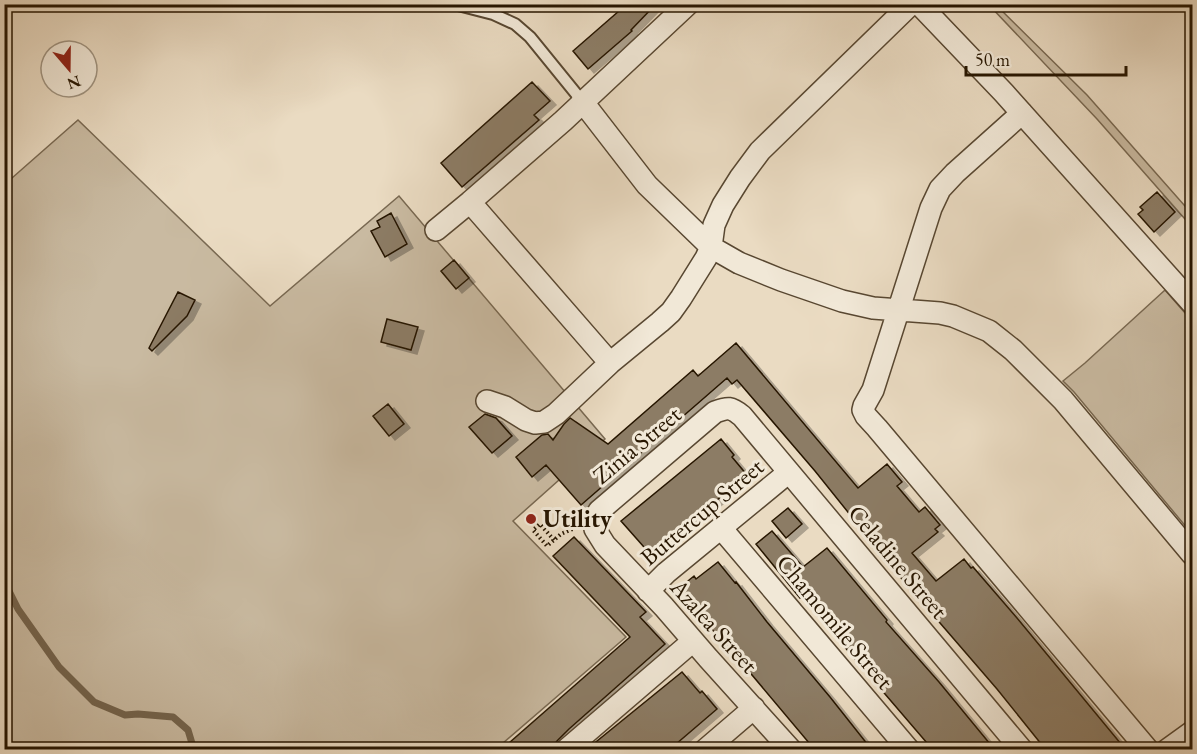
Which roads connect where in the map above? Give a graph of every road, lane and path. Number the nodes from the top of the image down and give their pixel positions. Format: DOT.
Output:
graph roads {
  1 [pos="445,4"];
  2 [pos="688,4"];
  3 [pos="911,4"];
  4 [pos="919,4"];
  5 [pos="582,102"];
  6 [pos="1022,113"];
  7 [pos="470,202"];
  8 [pos="436,230"];
  9 [pos="711,248"];
  10 [pos="1192,303"];
  11 [pos="897,311"];
  12 [pos="610,363"];
  13 [pos="487,401"];
  14 [pos="734,410"];
  15 [pos="789,472"];
  16 [pos="579,527"];
  17 [pos="722,528"];
  18 [pos="599,537"];
  19 [pos="554,540"];
  20 [pos="1192,554"];
  21 [pos="648,591"];
  22 [pos="693,641"];
  23 [pos="754,708"];
  24 [pos="1192,732"];
  25 [pos="566,750"];
  26 [pos="705,750"];
  27 [pos="791,750"];
  28 [pos="909,750"];
  29 [pos="1022,750"];
  30 [pos="1148,750"];
  31 [pos="1167,750"];
  1 -- 5 [label="lane"];
  2 -- 5 [label="street"];
  3 -- 9 [label="street"];
  4 -- 6 [label="street"];
  5 -- 7 [label="street"];
  5 -- 9 [label="street"];
  6 -- 10 [label="street"];
  6 -- 11 [label="street"];
  7 -- 8 [label="street"];
  7 -- 12 [label="street"];
  9 -- 11 [label="street"];
  9 -- 12 [label="street"];
  11 -- 20 [label="street"];
  11 -- 30 [label="street"];
  12 -- 13 [label="street"];
  14 -- 15 [label="street, Celadine Street"];
  14 -- 18 [label="street, Zinia Street"];
  15 -- 17 [label="street, Buttercup Street"];
  15 -- 29 [label="street, Celadine Street"];
  16 -- 19 [label="path"];
  17 -- 21 [label="street, Buttercup Street"];
  17 -- 28 [label="street, Chamomile Street"];
  18 -- 21 [label="street, Azalea Street"];
  19 -- 19 [label="path"];
  21 -- 22 [label="street, Azalea Street"];
  22 -- 23 [label="street, Azalea Street"];
  22 -- 25 [label="street"];
  23 -- 26 [label="street"];
  23 -- 27 [label="street, Azalea Street"];
  24 -- 31 [label="street"];
}
